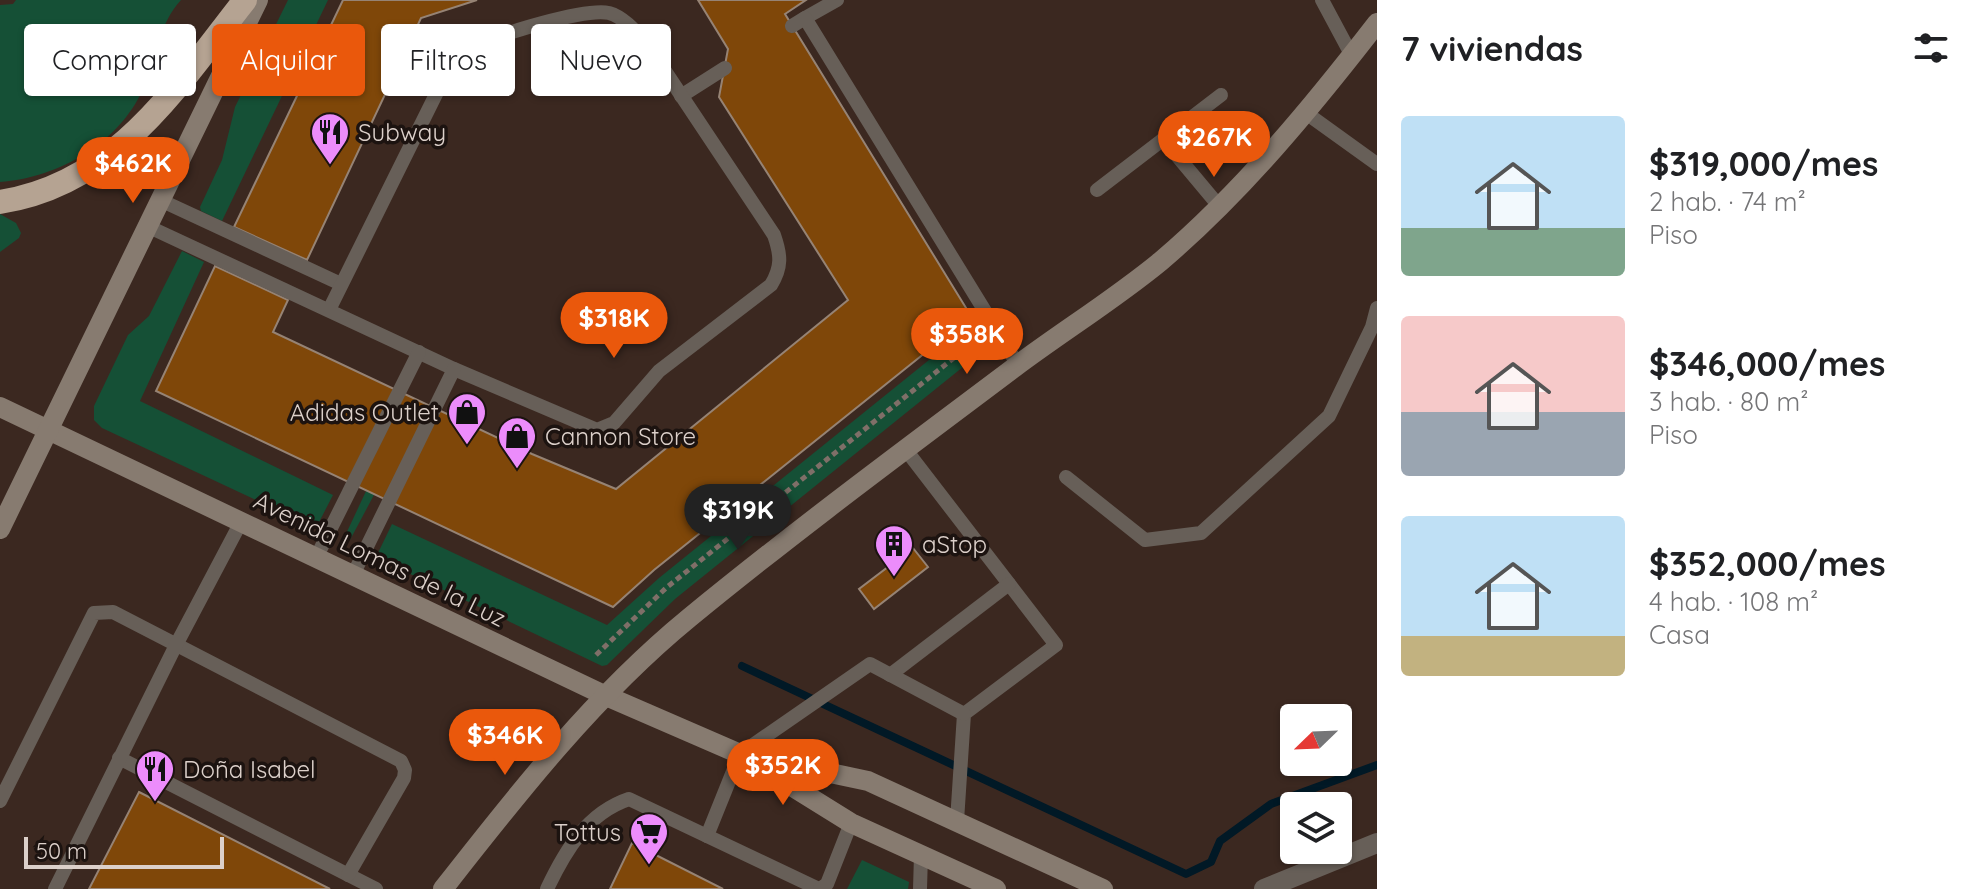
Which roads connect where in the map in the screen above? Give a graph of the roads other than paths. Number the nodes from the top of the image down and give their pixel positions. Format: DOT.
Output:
graph roads {
  1 [pos="245,0"];
  2 [pos="258,0"];
  3 [pos="837,0"];
  4 [pos="1322,0"];
  5 [pos="1377,23"];
  6 [pos="1352,56"];
  7 [pos="725,68"];
  8 [pos="1221,95"];
  9 [pos="681,96"];
  10 [pos="1306,113"];
  11 [pos="1163,139"];
  12 [pos="1377,164"];
  13 [pos="1097,190"];
  14 [pos="160,200"];
  15 [pos="0,202"];
  16 [pos="1219,206"];
  17 [pos="147,226"];
  18 [pos="341,284"];
  19 [pos="1377,308"];
  20 [pos="329,310"];
  21 [pos="419,352"];
  22 [pos="1018,365"];
  23 [pos="454,369"];
  24 [pos="0,407"];
  25 [pos="47,429"];
  26 [pos="906,450"];
  27 [pos="1066,477"];
  28 [pos="241,522"];
  29 [pos="0,529"];
  30 [pos="316,558"];
  31 [pos="353,575"];
  32 [pos="1009,584"];
  33 [pos="175,647"];
  34 [pos="890,675"];
  35 [pos="604,695"];
  36 [pos="964,714"];
  37 [pos="740,754"];
  38 [pos="119,758"];
  39 [pos="0,801"];
  40 [pos="957,821"];
  41 [pos="851,823"];
  42 [pos="707,836"];
  43 [pos="1377,843"];
  44 [pos="921,855"];
  45 [pos="348,875"];
  46 [pos="991,888"];
  47 [pos="55,889"];
  48 [pos="376,889"];
  49 [pos="443,889"];
  50 [pos="547,889"];
  51 [pos="821,889"];
  52 [pos="920,889"];
  53 [pos="1103,889"];
  54 [pos="1264,889"];
  1 -- 15 [label="highway"];
  2 -- 14 [label="main road"];
  3 -- 22 [label="lane"];
  4 -- 6 [label="lane"];
  5 -- 6 [label="main road"];
  6 -- 10 [label="main road"];
  7 -- 9 [label="lane"];
  8 -- 11 [label="lane"];
  9 -- 18 [label="lane"];
  9 -- 23 [label="lane"];
  10 -- 12 [label="lane"];
  10 -- 16 [label="main road"];
  11 -- 13 [label="lane"];
  11 -- 16 [label="lane"];
  14 -- 17 [label="main road"];
  14 -- 18 [label="lane"];
  16 -- 22 [label="main road"];
  17 -- 20 [label="lane"];
  17 -- 25 [label="main road"];
  18 -- 20 [label="lane"];
  19 -- 27 [label="lane"];
  20 -- 21 [label="lane"];
  21 -- 23 [label="lane"];
  21 -- 30 [label="lane"];
  22 -- 26 [label="main road"];
  23 -- 31 [label="lane"];
  24 -- 25 [label="main road, Avenida Lomas de la Luz"];
  25 -- 28 [label="main road, Avenida Lomas de la Luz"];
  25 -- 29 [label="main road"];
  26 -- 32 [label="lane"];
  26 -- 35 [label="main road"];
  28 -- 30 [label="main road, Avenida Lomas de la Luz"];
  28 -- 33 [label="lane"];
  30 -- 31 [label="main road, Avenida Lomas de la Luz"];
  31 -- 35 [label="main road, Avenida Lomas de la Luz"];
  32 -- 34 [label="lane"];
  32 -- 36 [label="lane"];
  33 -- 38 [label="lane"];
  33 -- 39 [label="lane"];
  33 -- 45 [label="lane"];
  34 -- 36 [label="lane"];
  34 -- 37 [label="lane"];
  35 -- 37 [label="main road, Avenida Lomas de la Luz"];
  35 -- 49 [label="main road"];
  36 -- 40 [label="lane"];
  37 -- 40 [label="main road, Avenida Lomas de la Luz"];
  37 -- 41 [label="main road, Avenida Lomas de la Luz"];
  37 -- 42 [label="lane"];
  38 -- 45 [label="lane"];
  38 -- 47 [label="lane"];
  40 -- 53 [label="main road, Avenida Lomas de la Luz"];
  41 -- 44 [label="main road, Avenida Lomas de la Luz"];
  41 -- 51 [label="lane"];
  42 -- 50 [label="lane"];
  42 -- 51 [label="lane"];
  43 -- 54 [label="street"];
  44 -- 46 [label="main road, Avenida Lomas de la Luz"];
  44 -- 52 [label="lane"];
  45 -- 48 [label="lane"];
}
